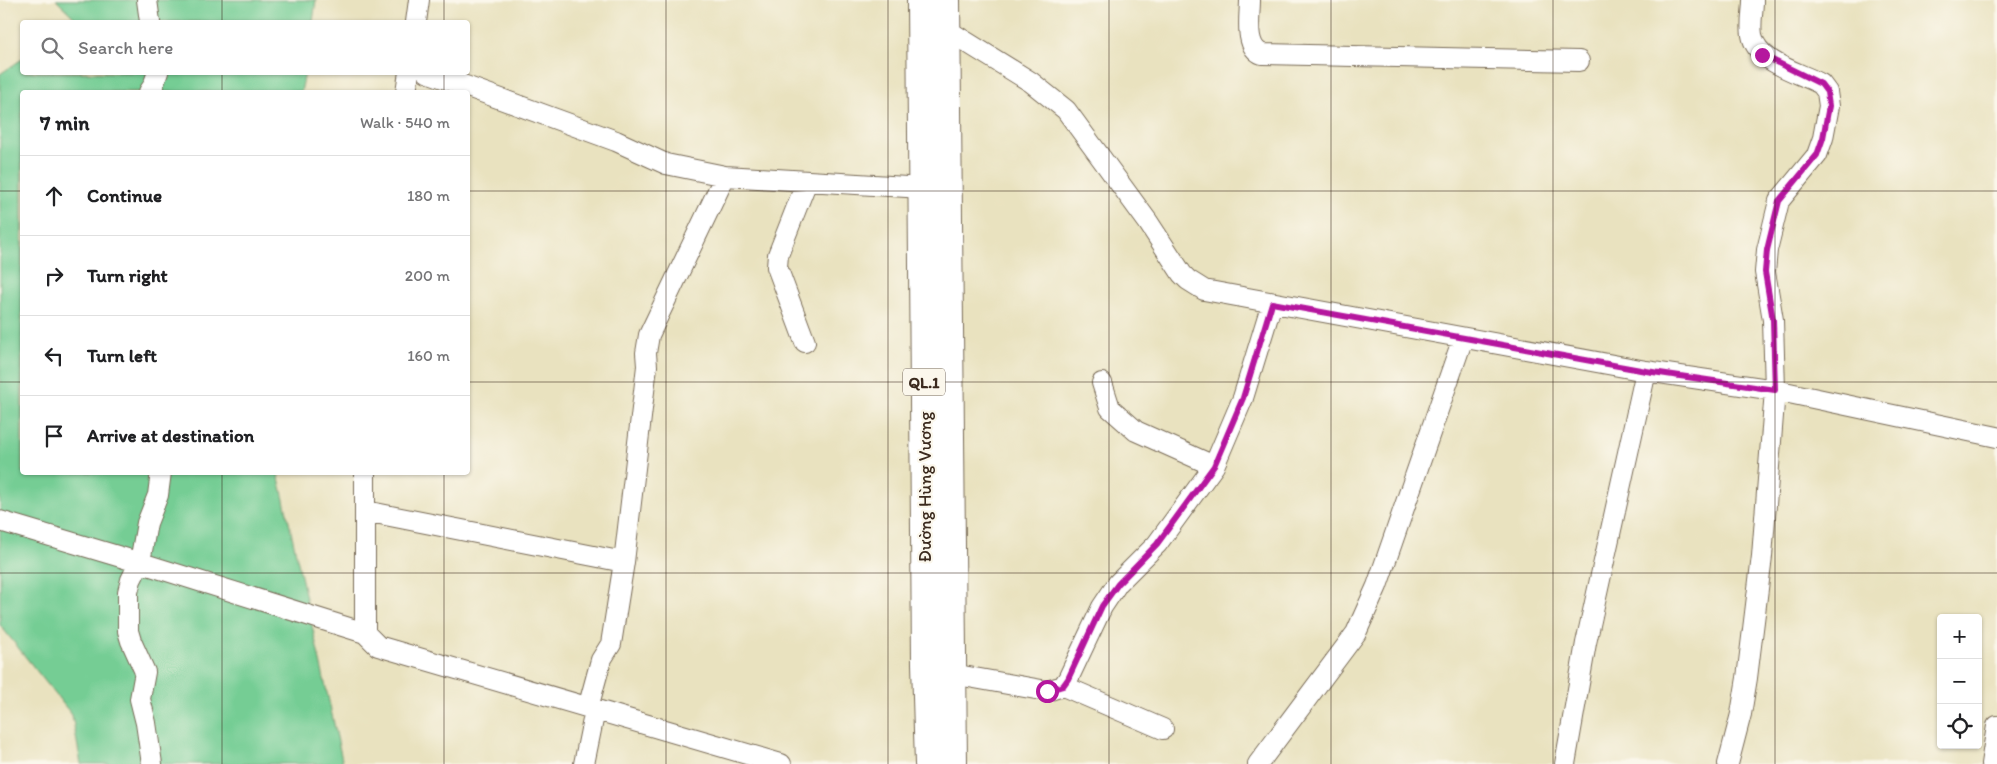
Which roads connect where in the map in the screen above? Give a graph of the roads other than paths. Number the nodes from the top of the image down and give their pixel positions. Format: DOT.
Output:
graph roads {
  1 [pos="147,0"];
  2 [pos="419,0"];
  3 [pos="922,0"];
  4 [pos="946,0"];
  5 [pos="1250,0"];
  6 [pos="1753,0"];
  7 [pos="150,20"];
  8 [pos="416,20"];
  9 [pos="947,30"];
  10 [pos="1578,61"];
  11 [pos="157,75"];
  12 [pos="409,75"];
  13 [pos="435,75"];
  14 [pos="151,90"];
  15 [pos="406,90"];
  16 [pos="725,176"];
  17 [pos="807,181"];
  18 [pos="923,188"];
  19 [pos="1272,303"];
  20 [pos="1463,338"];
  21 [pos="805,342"];
  22 [pos="1646,371"];
  23 [pos="1102,383"];
  24 [pos="1775,390"];
  25 [pos="1997,437"];
  26 [pos="1214,466"];
  27 [pos="161,475"];
  28 [pos="365,475"];
  29 [pos="365,511"];
  30 [pos="0,521"];
  31 [pos="140,562"];
  32 [pos="624,562"];
  33 [pos="365,633"];
  34 [pos="952,674"];
  35 [pos="1063,686"];
  36 [pos="592,709"];
  37 [pos="1997,726"];
  38 [pos="1163,729"];
  39 [pos="1262,762"];
  40 [pos="152,764"];
  41 [pos="584,764"];
  42 [pos="781,764"];
  43 [pos="929,764"];
  44 [pos="953,764"];
  45 [pos="1565,764"];
  46 [pos="1728,764"];
  47 [pos="1990,764"];
  1 -- 7 [label="street"];
  2 -- 8 [label="street"];
  3 -- 18 [label="highway, Đường Hùng Vương / QL.1"];
  4 -- 9 [label="highway, Đường Hùng Vương / QL.1"];
  5 -- 10 [label="street"];
  6 -- 24 [label="street"];
  9 -- 19 [label="street"];
  9 -- 34 [label="highway, Đường Hùng Vương / QL.1"];
  11 -- 14 [label="street"];
  12 -- 15 [label="street"];
  13 -- 16 [label="street"];
  16 -- 17 [label="street"];
  16 -- 32 [label="street"];
  17 -- 18 [label="street"];
  17 -- 21 [label="street"];
  18 -- 43 [label="highway, Đường Hùng Vương / QL.1"];
  19 -- 20 [label="street"];
  19 -- 26 [label="street"];
  20 -- 22 [label="street"];
  20 -- 39 [label="street"];
  22 -- 24 [label="street"];
  22 -- 45 [label="street"];
  23 -- 26 [label="street"];
  24 -- 25 [label="street"];
  24 -- 46 [label="street"];
  26 -- 35 [label="street"];
  27 -- 31 [label="street"];
  28 -- 29 [label="street"];
  29 -- 32 [label="street"];
  29 -- 33 [label="street"];
  30 -- 31 [label="street"];
  31 -- 33 [label="street"];
  31 -- 40 [label="street"];
  32 -- 36 [label="street"];
  33 -- 36 [label="street"];
  34 -- 35 [label="street"];
  34 -- 44 [label="highway, Đường Hùng Vương / QL.1"];
  35 -- 38 [label="street"];
  36 -- 41 [label="street"];
  36 -- 42 [label="street"];
  37 -- 47 [label="street"];
}
